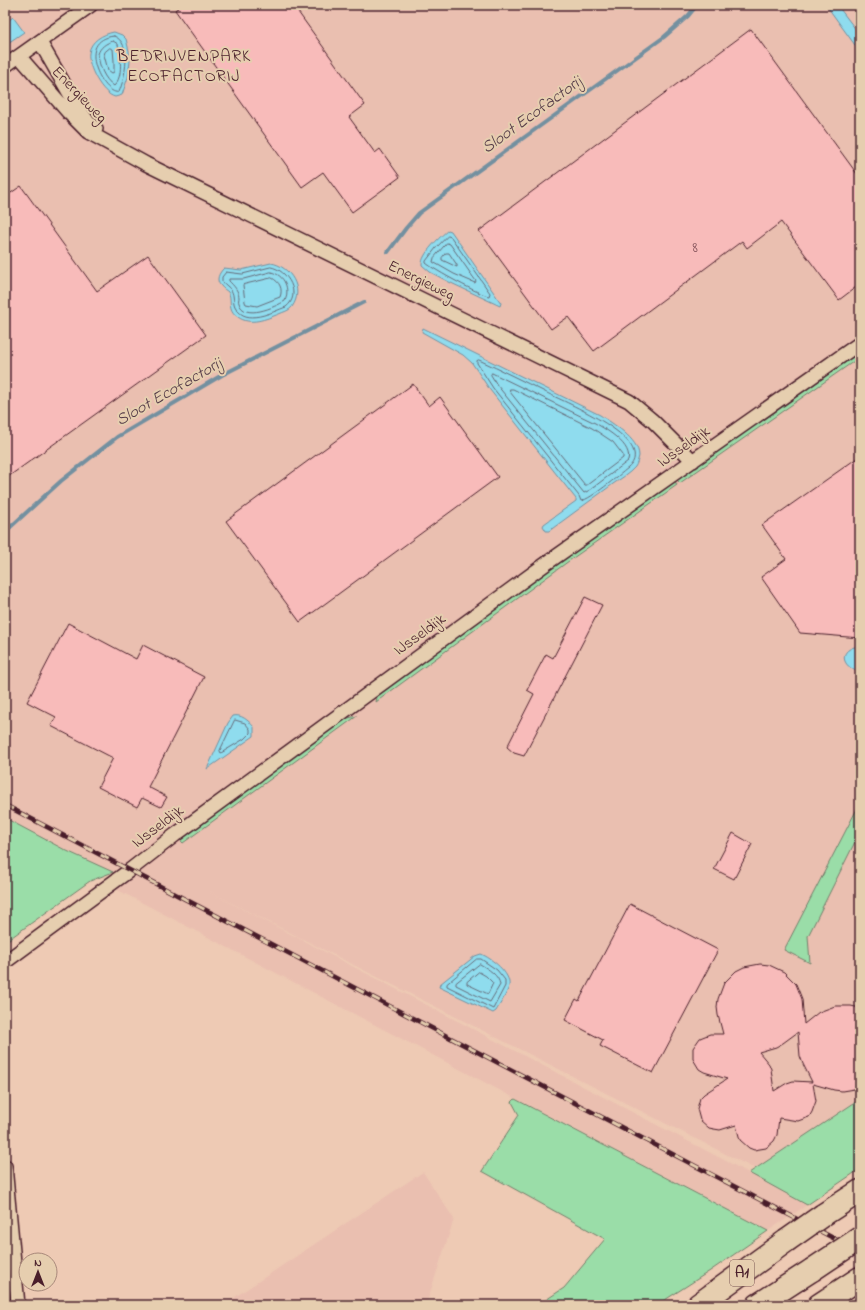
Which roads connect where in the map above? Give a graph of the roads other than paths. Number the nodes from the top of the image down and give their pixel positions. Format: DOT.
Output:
graph roads {
  1 [pos="91,5"];
  2 [pos="40,42"];
  3 [pos="19,56"];
  4 [pos="5,66"];
  5 [pos="120,151"];
  6 [pos="860,343"];
  7 [pos="693,461"];
  8 [pos="5,962"];
  9 [pos="5,1166"];
  10 [pos="860,1191"];
  11 [pos="860,1238"];
  12 [pos="853,1283"];
  13 [pos="18,1305"];
  14 [pos="698,1305"];
  15 [pos="758,1305"];
  16 [pos="819,1305"];
  1 -- 2 [label="street"];
  2 -- 3 [label="street"];
  2 -- 5 [label="street, Energieweg"];
  3 -- 4 [label="street"];
  3 -- 5 [label="street, Energieweg"];
  5 -- 7 [label="street, Energieweg"];
  6 -- 7 [label="street, IJsseldijk"];
  7 -- 8 [label="street, IJsseldijk"];
  9 -- 13 [label="street"];
  10 -- 14 [label="highway, A1, bridge"];
  11 -- 15 [label="highway, A1, bridge"];
  12 -- 16 [label="highway"];
}
